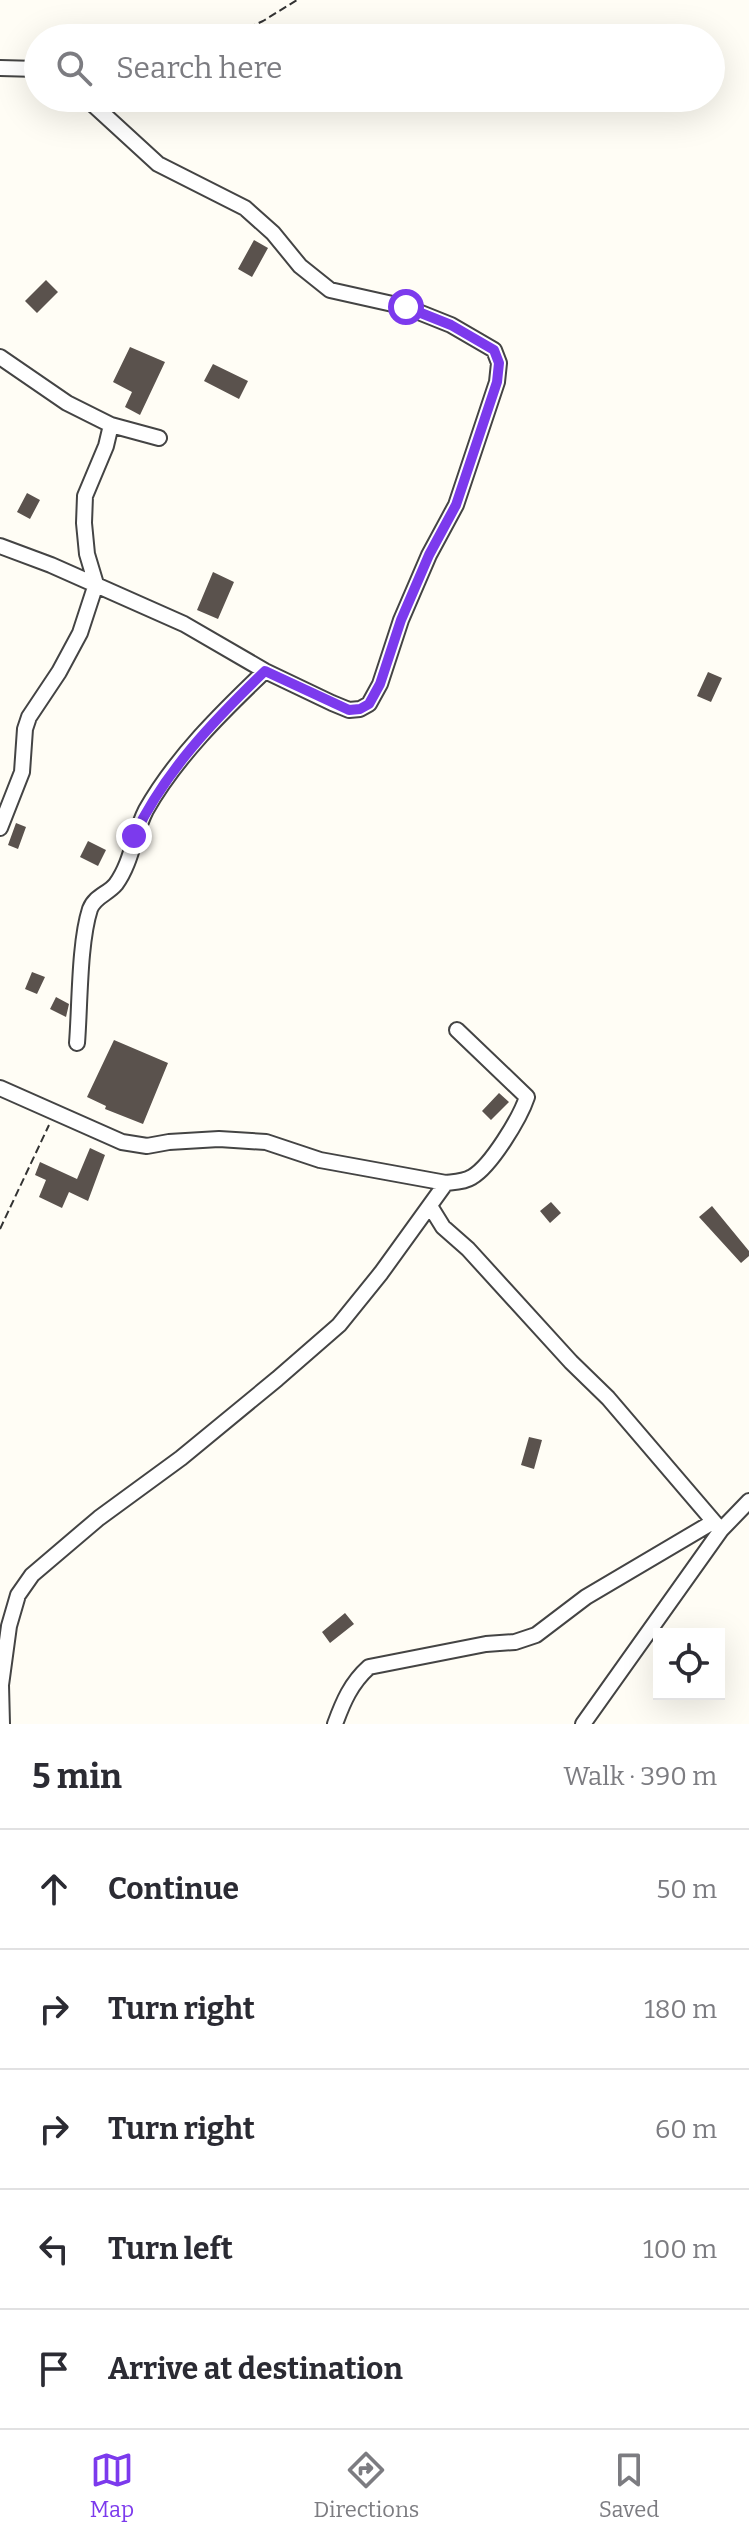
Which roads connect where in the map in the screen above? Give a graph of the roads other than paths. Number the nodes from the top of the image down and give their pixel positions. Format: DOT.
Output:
graph roads {
  1 [pos="0,68"];
  2 [pos="24,69"];
  3 [pos="101,112"];
  4 [pos="0,357"];
  5 [pos="111,425"];
  6 [pos="159,438"];
  7 [pos="0,546"];
  8 [pos="96,584"];
  9 [pos="265,671"];
  10 [pos="0,828"];
  11 [pos="457,1030"];
  12 [pos="77,1043"];
  13 [pos="0,1088"];
  14 [pos="446,1183"];
  15 [pos="430,1206"];
  16 [pos="749,1501"];
  17 [pos="717,1526"];
  18 [pos="2,1724"];
  19 [pos="335,1724"];
  20 [pos="583,1724"];
  1 -- 2 [label="street"];
  3 -- 9 [label="street"];
  4 -- 5 [label="street"];
  5 -- 6 [label="street"];
  5 -- 8 [label="street"];
  7 -- 8 [label="street"];
  8 -- 9 [label="street"];
  8 -- 10 [label="street"];
  9 -- 12 [label="street"];
  11 -- 14 [label="street"];
  13 -- 14 [label="street"];
  14 -- 15 [label="street"];
  15 -- 17 [label="street"];
  15 -- 18 [label="street"];
  16 -- 17 [label="street"];
  17 -- 19 [label="street"];
  17 -- 20 [label="street"];
}
